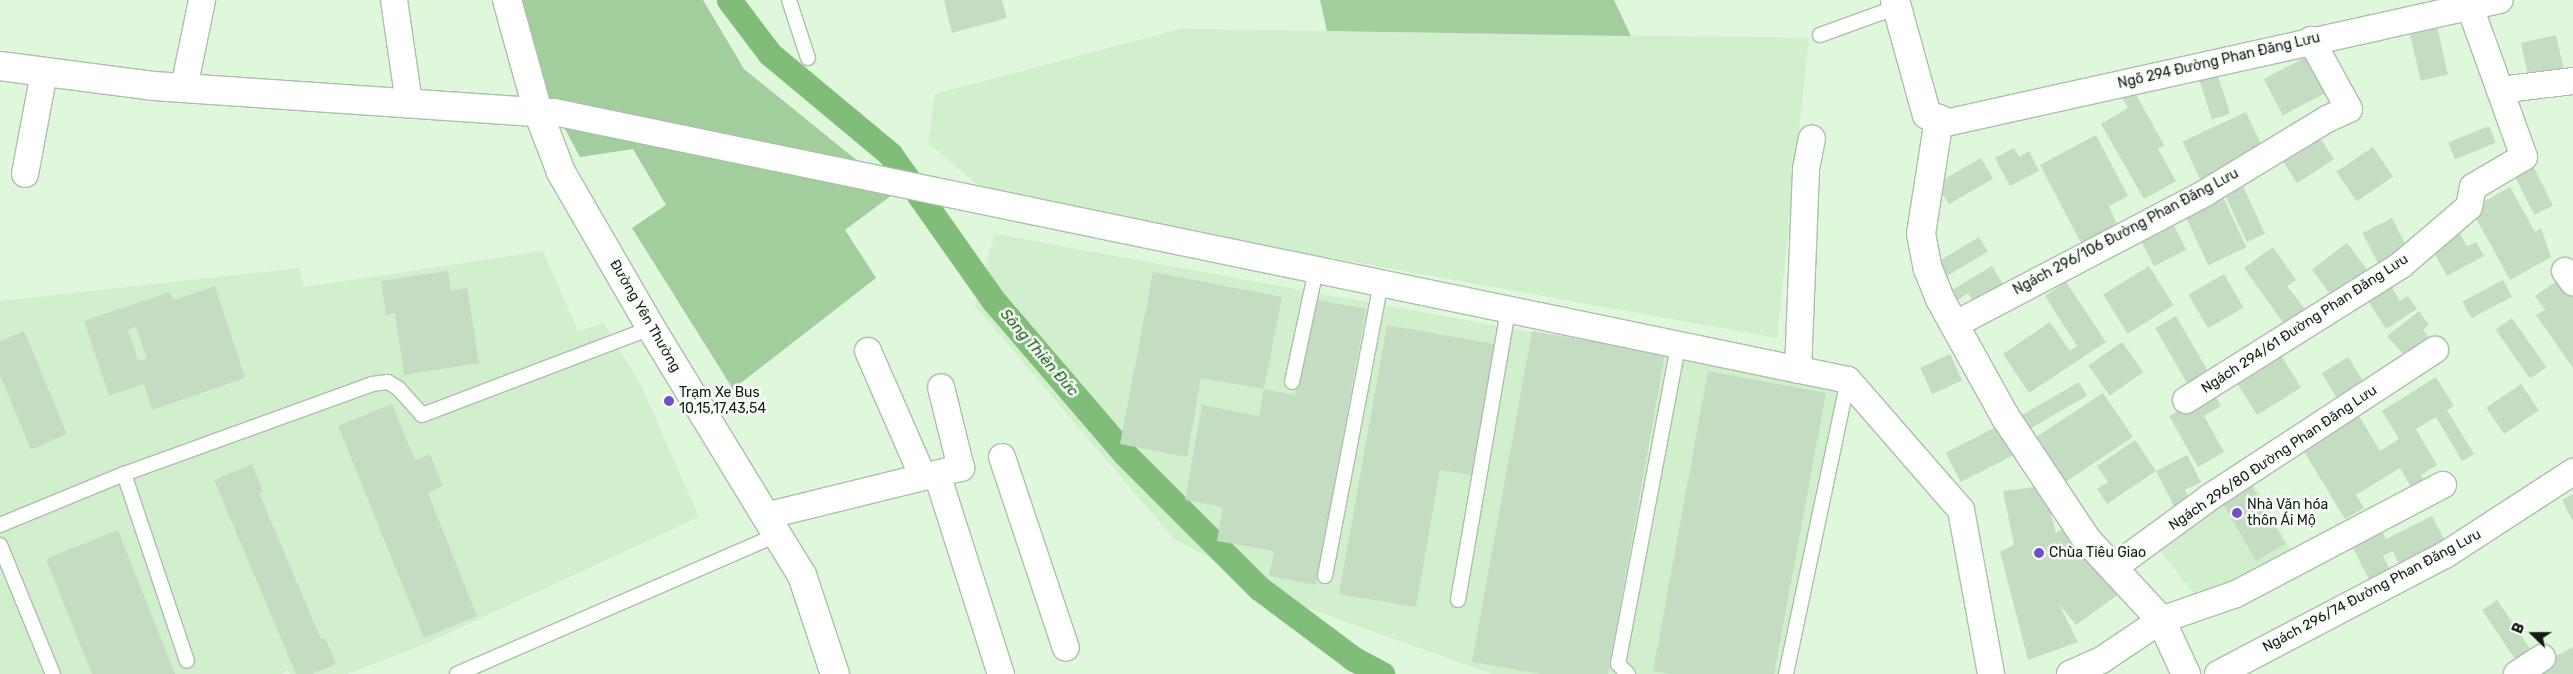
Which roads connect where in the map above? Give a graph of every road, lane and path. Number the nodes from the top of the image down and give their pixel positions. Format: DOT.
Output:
graph roads {
  1 [pos="202,0"];
  2 [pos="394,0"];
  3 [pos="507,0"];
  4 [pos="2500,0"];
  5 [pos="793,1"];
  6 [pos="1896,4"];
  7 [pos="2470,7"];
  8 [pos="1820,35"];
  9 [pos="2311,40"];
  10 [pos="808,58"];
  11 [pos="0,66"];
  12 [pos="44,72"];
  13 [pos="2573,81"];
  14 [pos="184,88"];
  15 [pos="2500,90"];
  16 [pos="408,103"];
  17 [pos="538,112"];
  18 [pos="1939,119"];
  19 [pos="1812,139"];
  20 [pos="25,174"];
  21 [pos="1316,270"];
  22 [pos="1380,283"];
  23 [pos="1508,310"];
  24 [pos="1954,325"];
  25 [pos="652,328"];
  26 [pos="1678,345"];
  27 [pos="2435,350"];
  28 [pos="868,351"];
  29 [pos="1798,370"];
  30 [pos="1848,380"];
  31 [pos="1292,382"];
  32 [pos="941,387"];
  33 [pos="2186,400"];
  34 [pos="2573,472"];
  35 [pos="940,473"];
  36 [pos="124,474"];
  37 [pos="2443,485"];
  38 [pos="0,525"];
  39 [pos="771,525"];
  40 [pos="0,544"];
  41 [pos="2113,568"];
  42 [pos="1325,576"];
  43 [pos="1458,600"];
  44 [pos="2161,620"];
  45 [pos="1066,648"];
  46 [pos="2542,658"];
  47 [pos="187,661"];
  48 [pos="53,674"];
  49 [pos="457,674"];
  50 [pos="835,674"];
  51 [pos="1001,674"];
  52 [pos="1628,674"];
  53 [pos="1786,674"];
  54 [pos="1991,674"];
  55 [pos="2070,674"];
  56 [pos="2186,674"];
  57 [pos="2218,674"];
  58 [pos="2517,674"];
  1 -- 14 [label="street"];
  2 -- 16 [label="street"];
  3 -- 17 [label="main road, Đường Yên Thường"];
  4 -- 7 [label="street, Ngõ 294 Đường Phan Đăng Lưu"];
  5 -- 10 [label="lane"];
  6 -- 8 [label="lane"];
  6 -- 18 [label="main road"];
  7 -- 9 [label="street, Ngõ 294 Đường Phan Đăng Lưu"];
  7 -- 15 [label="street, Ngách 294/61 Đường Phan Đăng Lưu"];
  9 -- 18 [label="street, Ngõ 294 Đường Phan Đăng Lưu"];
  9 -- 24 [label="street, Ngách 296/106 Đường Phan Đăng Lưu"];
  11 -- 12 [label="main road"];
  12 -- 14 [label="main road"];
  12 -- 20 [label="street"];
  13 -- 15 [label="street"];
  14 -- 16 [label="main road"];
  15 -- 33 [label="street, Ngách 294/61 Đường Phan Đăng Lưu"];
  16 -- 17 [label="main road"];
  17 -- 21 [label="street"];
  17 -- 25 [label="main road, Đường Yên Thường"];
  18 -- 24 [label="main road"];
  19 -- 29 [label="street"];
  21 -- 22 [label="street"];
  21 -- 31 [label="lane"];
  22 -- 23 [label="street"];
  22 -- 42 [label="lane"];
  23 -- 26 [label="street"];
  23 -- 43 [label="lane"];
  24 -- 41 [label="main road"];
  25 -- 36 [label="lane"];
  25 -- 39 [label="main road, Đường Yên Thường"];
  26 -- 29 [label="street"];
  26 -- 52 [label="lane"];
  27 -- 41 [label="street, Ngách 296/80 Đường Phan Đăng Lưu"];
  28 -- 35 [label="street"];
  29 -- 30 [label="street"];
  30 -- 53 [label="lane"];
  30 -- 54 [label="street"];
  32 -- 35 [label="street"];
  34 -- 57 [label="street, Ngách 296/74 Đường Phan Đăng Lưu"];
  35 -- 39 [label="street"];
  35 -- 45 [label="street"];
  35 -- 51 [label="street"];
  36 -- 38 [label="lane"];
  36 -- 47 [label="lane"];
  37 -- 44 [label="street"];
  39 -- 49 [label="lane"];
  39 -- 50 [label="main road, Đường Yên Thường"];
  40 -- 48 [label="lane"];
  41 -- 44 [label="main road"];
  44 -- 55 [label="street"];
  44 -- 56 [label="main road"];
  46 -- 58 [label="street"];
}
